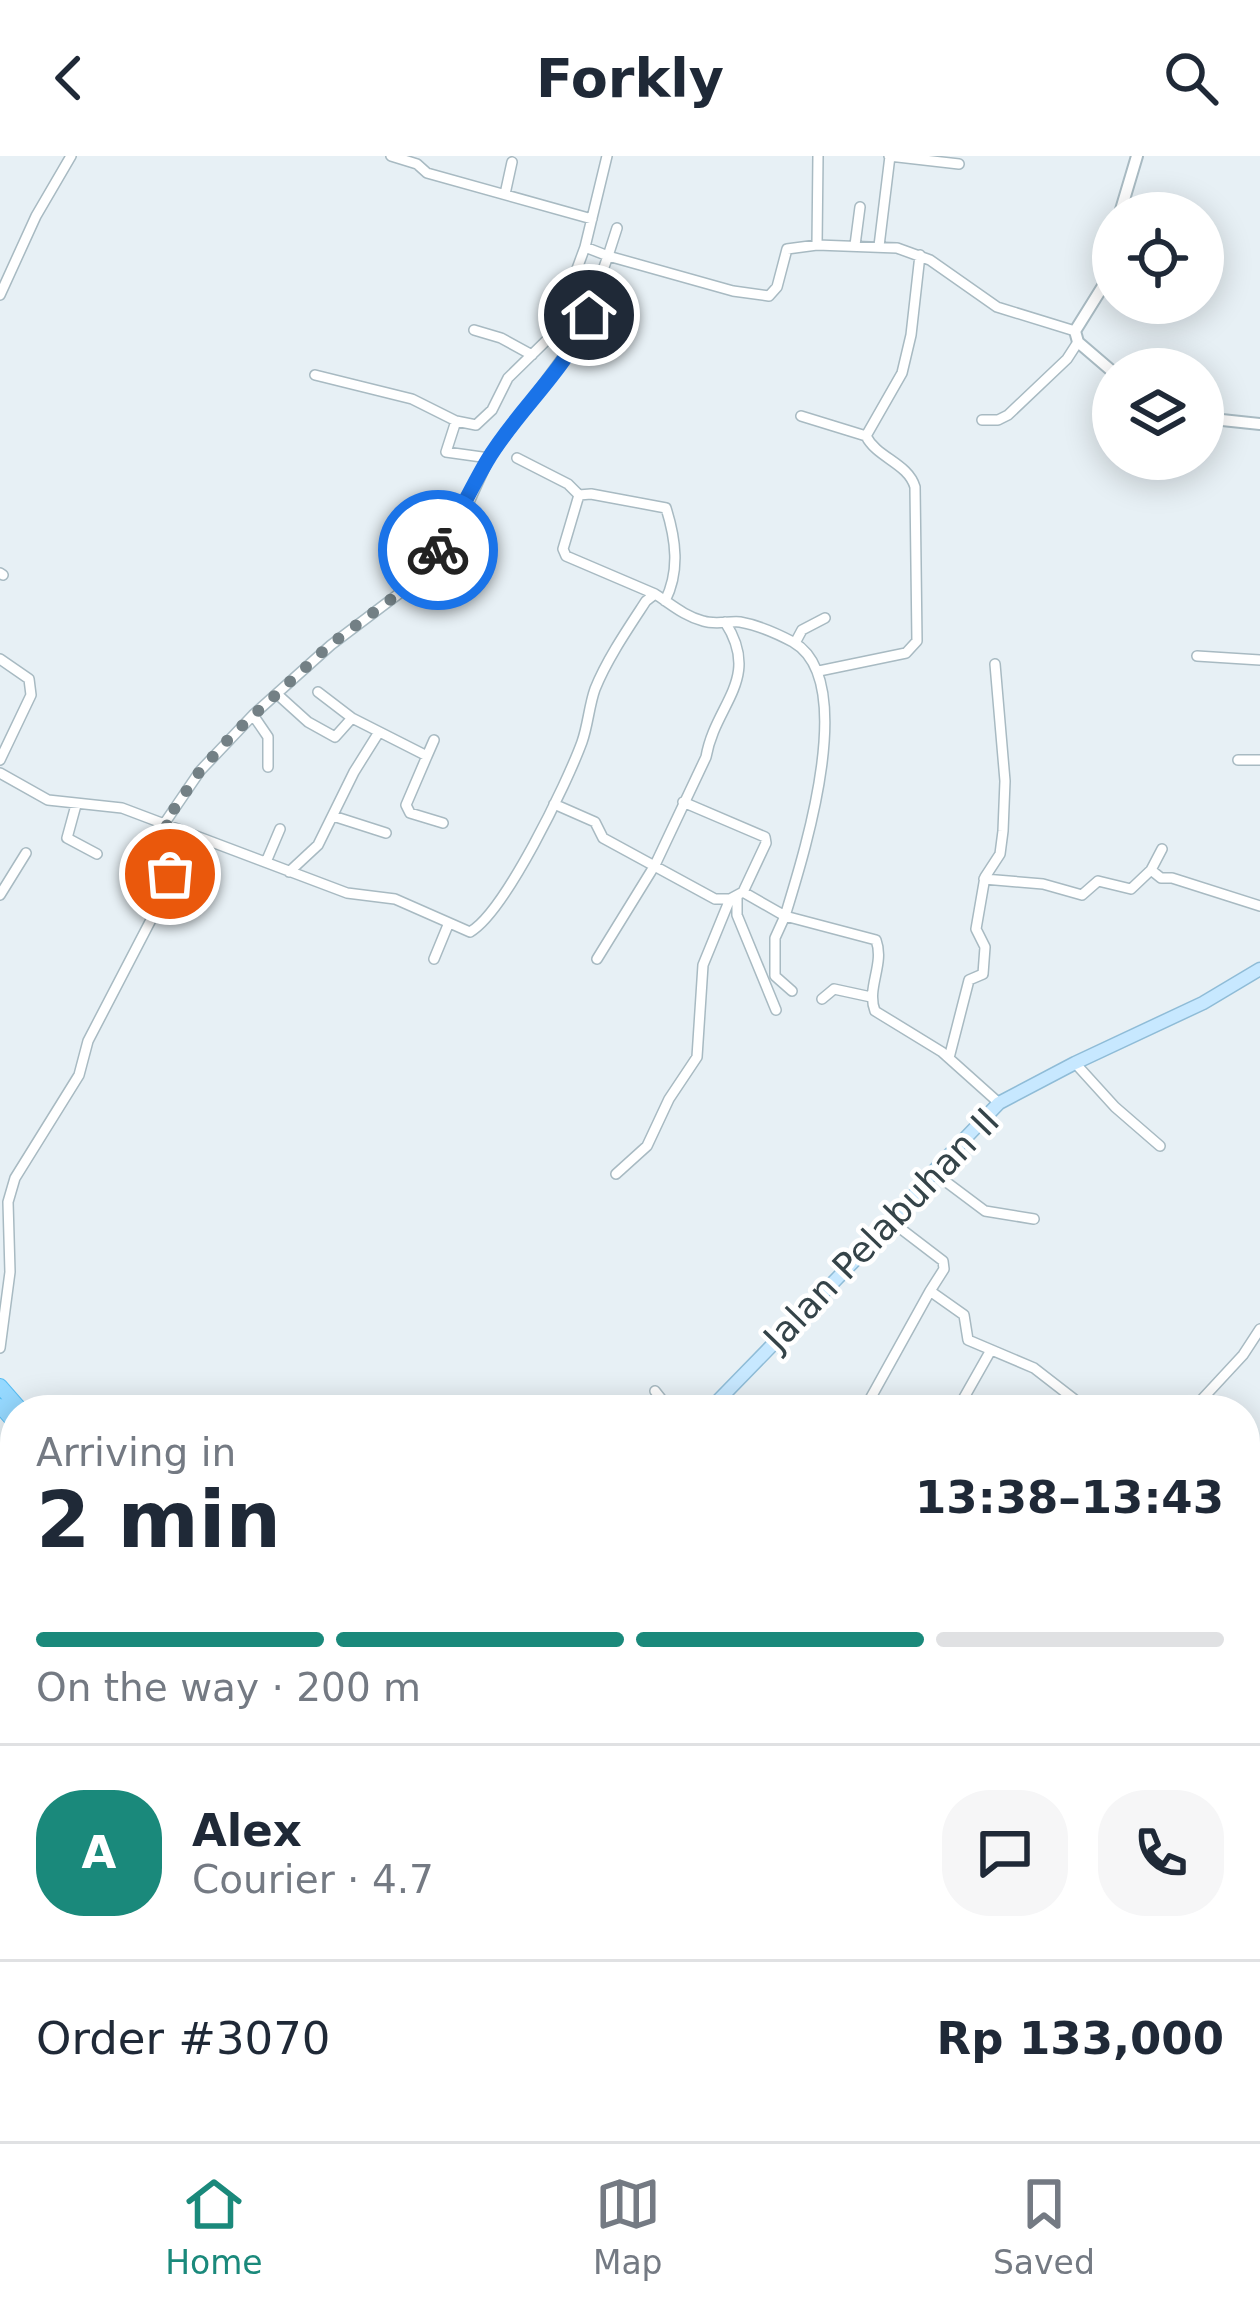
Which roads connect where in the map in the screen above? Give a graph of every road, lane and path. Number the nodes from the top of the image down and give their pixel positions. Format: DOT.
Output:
graph roads {
  1 [pos="71,156"];
  2 [pos="391,156"];
  3 [pos="607,156"];
  4 [pos="818,156"];
  5 [pos="890,156"];
  6 [pos="1137,156"];
  7 [pos="512,162"];
  8 [pos="959,164"];
  9 [pos="1126,192"];
  10 [pos="505,194"];
  11 [pos="860,207"];
  12 [pos="592,220"];
  13 [pos="617,228"];
  14 [pos="817,245"];
  15 [pos="855,245"];
  16 [pos="879,246"];
  17 [pos="585,247"];
  18 [pos="920,255"];
  19 [pos="608,256"];
  20 [pos="0,295"];
  21 [pos="1092,308"];
  22 [pos="474,330"];
  23 [pos="1077,337"];
  24 [pos="1092,352"];
  25 [pos="532,355"];
  26 [pos="315,375"];
  27 [pos="801,416"];
  28 [pos="982,420"];
  29 [pos="1224,420"];
  30 [pos="456,421"];
  31 [pos="1260,424"];
  32 [pos="866,436"];
  33 [pos="489,458"];
  34 [pos="518,458"];
  35 [pos="579,495"];
  36 [pos="660,597"];
  37 [pos="825,618"];
  38 [pos="725,622"];
  39 [pos="795,643"];
  40 [pos="1197,656"];
  41 [pos="0,659"];
  42 [pos="1260,660"];
  43 [pos="995,664"];
  44 [pos="820,675"];
  45 [pos="318,692"];
  46 [pos="278,694"];
  47 [pos="253,715"];
  48 [pos="352,718"];
  49 [pos="379,732"];
  50 [pos="434,740"];
  51 [pos="427,756"];
  52 [pos="0,760"];
  53 [pos="1238,760"];
  54 [pos="1260,760"];
  55 [pos="268,767"];
  56 [pos="0,773"];
  57 [pos="683,802"];
  58 [pos="554,804"];
  59 [pos="76,805"];
  60 [pos="333,816"];
  61 [pos="443,823"];
  62 [pos="164,824"];
  63 [pos="280,829"];
  64 [pos="386,832"];
  65 [pos="187,835"];
  66 [pos="1162,849"];
  67 [pos="26,853"];
  68 [pos="98,854"];
  69 [pos="266,862"];
  70 [pos="655,865"];
  71 [pos="1151,870"];
  72 [pos="289,872"];
  73 [pos="984,879"];
  74 [pos="0,895"];
  75 [pos="736,896"];
  76 [pos="1260,906"];
  77 [pos="785,916"];
  78 [pos="448,925"];
  79 [pos="434,959"];
  80 [pos="598,959"];
  81 [pos="1260,969"];
  82 [pos="792,992"];
  83 [pos="871,997"];
  84 [pos="822,999"];
  85 [pos="776,1010"];
  86 [pos="949,1058"];
  87 [pos="1075,1063"];
  88 [pos="999,1103"];
  89 [pos="1160,1146"];
  90 [pos="932,1172"];
  91 [pos="0,1173"];
  92 [pos="616,1174"];
  93 [pos="14,1178"];
  94 [pos="1034,1219"];
  95 [pos="892,1222"];
  96 [pos="930,1292"];
  97 [pos="1260,1329"];
  98 [pos="0,1348"];
  99 [pos="991,1350"];
  100 [pos="655,1391"];
  101 [pos="658,1395"];
  102 [pos="724,1395"];
  103 [pos="872,1395"];
  104 [pos="966,1395"];
  105 [pos="1069,1395"];
  106 [pos="1206,1395"];
  1 -- 20 [label="street"];
  2 -- 10 [label="street"];
  3 -- 12 [label="street"];
  4 -- 14 [label="street"];
  5 -- 8 [label="street"];
  5 -- 16 [label="street"];
  6 -- 9 [label="street"];
  7 -- 10 [label="street"];
  10 -- 12 [label="street"];
  11 -- 15 [label="street"];
  12 -- 17 [label="street"];
  13 -- 19 [label="street"];
  14 -- 15 [label="street"];
  14 -- 19 [label="street"];
  15 -- 16 [label="street"];
  16 -- 18 [label="street"];
  17 -- 19 [label="street"];
  17 -- 25 [label="street"];
  18 -- 23 [label="street"];
  18 -- 32 [label="street"];
  19 -- 33 [label="street"];
  21 -- 23 [label="street"];
  22 -- 25 [label="street"];
  23 -- 24 [label="street"];
  23 -- 28 [label="street"];
  25 -- 30 [label="street"];
  26 -- 30 [label="street"];
  27 -- 32 [label="street"];
  29 -- 31 [label="street"];
  30 -- 33 [label="street"];
  32 -- 44 [label="street"];
  33 -- 46 [label="street"];
  34 -- 35 [label="street"];
  35 -- 36 [label="street"];
  35 -- 36 [label="street"];
  36 -- 38 [label="street"];
  36 -- 58 [label="street"];
  37 -- 39 [label="street"];
  38 -- 39 [label="street"];
  38 -- 57 [label="street"];
  39 -- 44 [label="street"];
  40 -- 42 [label="street"];
  41 -- 52 [label="street"];
  43 -- 73 [label="street"];
  44 -- 77 [label="street"];
  45 -- 48 [label="street"];
  46 -- 47 [label="street"];
  46 -- 48 [label="street"];
  47 -- 55 [label="street"];
  47 -- 62 [label="street"];
  48 -- 49 [label="street"];
  49 -- 51 [label="street"];
  49 -- 60 [label="street"];
  50 -- 51 [label="street"];
  51 -- 61 [label="street"];
  53 -- 54 [label="street"];
  56 -- 59 [label="street"];
  57 -- 70 [label="street"];
  57 -- 75 [label="street"];
  58 -- 70 [label="street"];
  58 -- 78 [label="street"];
  59 -- 62 [label="street"];
  59 -- 68 [label="street"];
  60 -- 64 [label="street"];
  60 -- 72 [label="street"];
  62 -- 65 [label="street"];
  63 -- 69 [label="street"];
  65 -- 69 [label="street"];
  65 -- 93 [label="street"];
  66 -- 71 [label="street"];
  67 -- 74 [label="street"];
  69 -- 72 [label="street"];
  70 -- 75 [label="street"];
  70 -- 80 [label="street"];
  71 -- 73 [label="street"];
  71 -- 76 [label="street"];
  72 -- 78 [label="street"];
  73 -- 86 [label="street"];
  75 -- 77 [label="street"];
  75 -- 85 [label="street"];
  75 -- 92 [label="street"];
  77 -- 82 [label="street"];
  77 -- 83 [label="street"];
  78 -- 79 [label="street"];
  81 -- 87 [label="main road, Jalan Pelabuhan II"];
  83 -- 84 [label="street"];
  83 -- 86 [label="street"];
  86 -- 88 [label="street"];
  87 -- 88 [label="main road, Jalan Pelabuhan II"];
  87 -- 89 [label="street"];
  88 -- 90 [label="main road, Jalan Pelabuhan II"];
  90 -- 94 [label="street"];
  90 -- 95 [label="main road, Jalan Pelabuhan II"];
  91 -- 93 [label="street"];
  93 -- 98 [label="street"];
  95 -- 96 [label="street"];
  95 -- 102 [label="main road, Jalan Pelabuhan II"];
  96 -- 99 [label="street"];
  96 -- 103 [label="street"];
  97 -- 106 [label="street"];
  99 -- 104 [label="street"];
  99 -- 105 [label="street"];
  100 -- 101 [label="street"];
}
